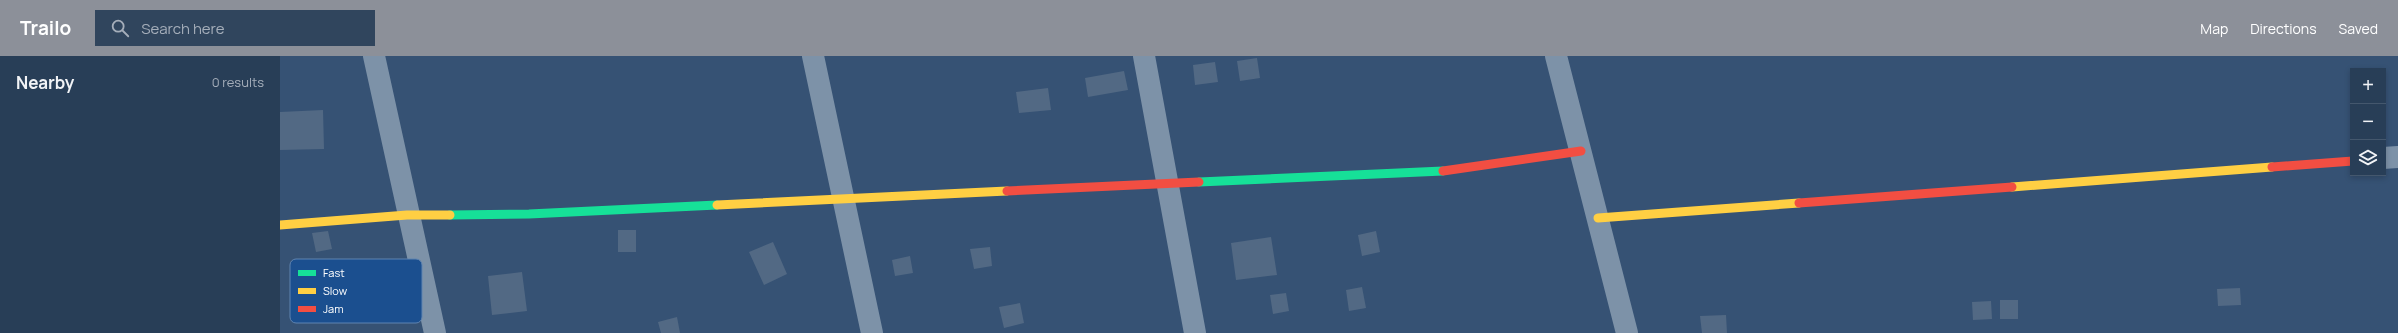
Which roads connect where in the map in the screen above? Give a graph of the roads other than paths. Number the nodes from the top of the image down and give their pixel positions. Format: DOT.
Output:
graph roads {
  1 [pos="374,56"];
  2 [pos="813,56"];
  3 [pos="1144,56"];
  4 [pos="1556,56"];
  5 [pos="1581,150"];
  6 [pos="2398,157"];
  7 [pos="2386,158"];
  8 [pos="2350,160"];
  9 [pos="1168,183"];
  10 [pos="844,198"];
  11 [pos="407,215"];
  12 [pos="1598,218"];
  13 [pos="280,225"];
  14 [pos="417,259"];
  15 [pos="422,278"];
  16 [pos="435,333"];
  17 [pos="872,333"];
  18 [pos="1195,333"];
  19 [pos="1627,333"];
  1 -- 11 [label="street"];
  2 -- 10 [label="street"];
  3 -- 9 [label="street"];
  4 -- 5 [label="street"];
  5 -- 9 [label="street"];
  5 -- 12 [label="street"];
  6 -- 7 [label="street"];
  8 -- 12 [label="street"];
  9 -- 10 [label="street"];
  9 -- 18 [label="street"];
  10 -- 11 [label="street"];
  10 -- 17 [label="street"];
  11 -- 13 [label="street"];
  11 -- 14 [label="street"];
  12 -- 19 [label="street"];
  15 -- 16 [label="street"];
}
